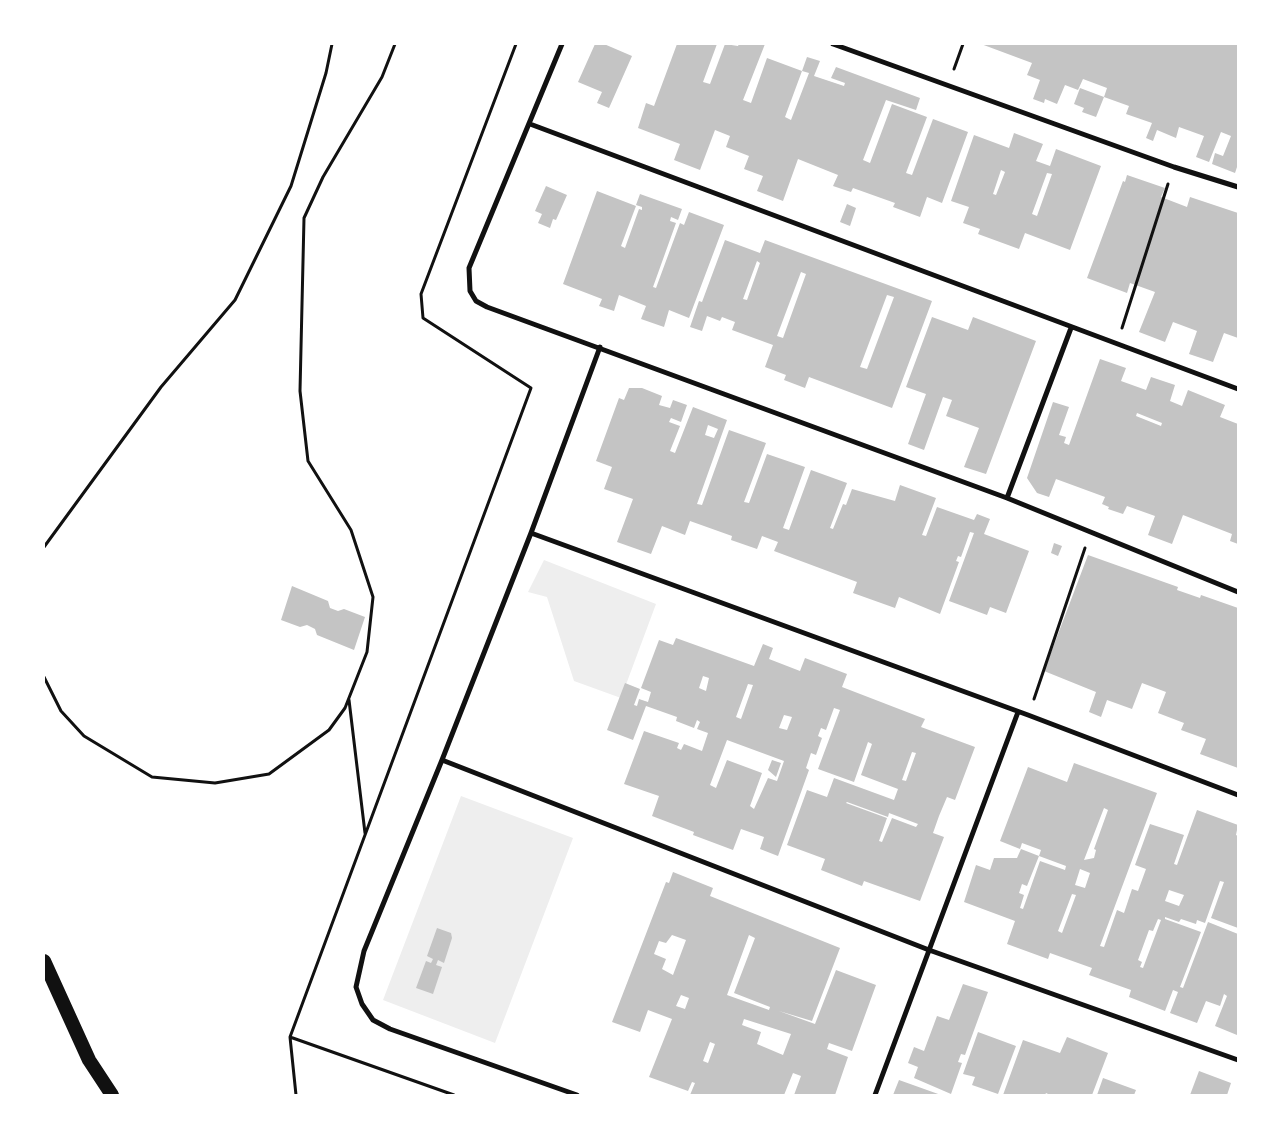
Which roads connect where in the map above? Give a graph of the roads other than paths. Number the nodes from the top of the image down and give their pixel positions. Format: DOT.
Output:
graph roads {
  1 [pos="562,44"];
  2 [pos="833,44"];
  3 [pos="530,124"];
  4 [pos="1238,187"];
  5 [pos="1071,328"];
  6 [pos="600,347"];
  7 [pos="1238,389"];
  8 [pos="1007,498"];
  9 [pos="532,533"];
  10 [pos="1238,592"];
  11 [pos="1018,712"];
  12 [pos="442,760"];
  13 [pos="1238,795"];
  14 [pos="929,950"];
  15 [pos="44,961"];
  16 [pos="1238,1060"];
  17 [pos="112,1095"];
  18 [pos="577,1095"];
  19 [pos="875,1095"];
  1 -- 3 [label="street"];
  2 -- 4 [label="street"];
  3 -- 5 [label="street"];
  3 -- 6 [label="street"];
  5 -- 7 [label="street"];
  5 -- 8 [label="street"];
  6 -- 8 [label="street"];
  6 -- 9 [label="street"];
  8 -- 10 [label="street"];
  9 -- 11 [label="street"];
  9 -- 12 [label="street"];
  11 -- 13 [label="street"];
  11 -- 14 [label="street"];
  12 -- 14 [label="street"];
  12 -- 18 [label="street"];
  14 -- 16 [label="street"];
  14 -- 19 [label="street"];
  15 -- 17 [label="highway"];
}
